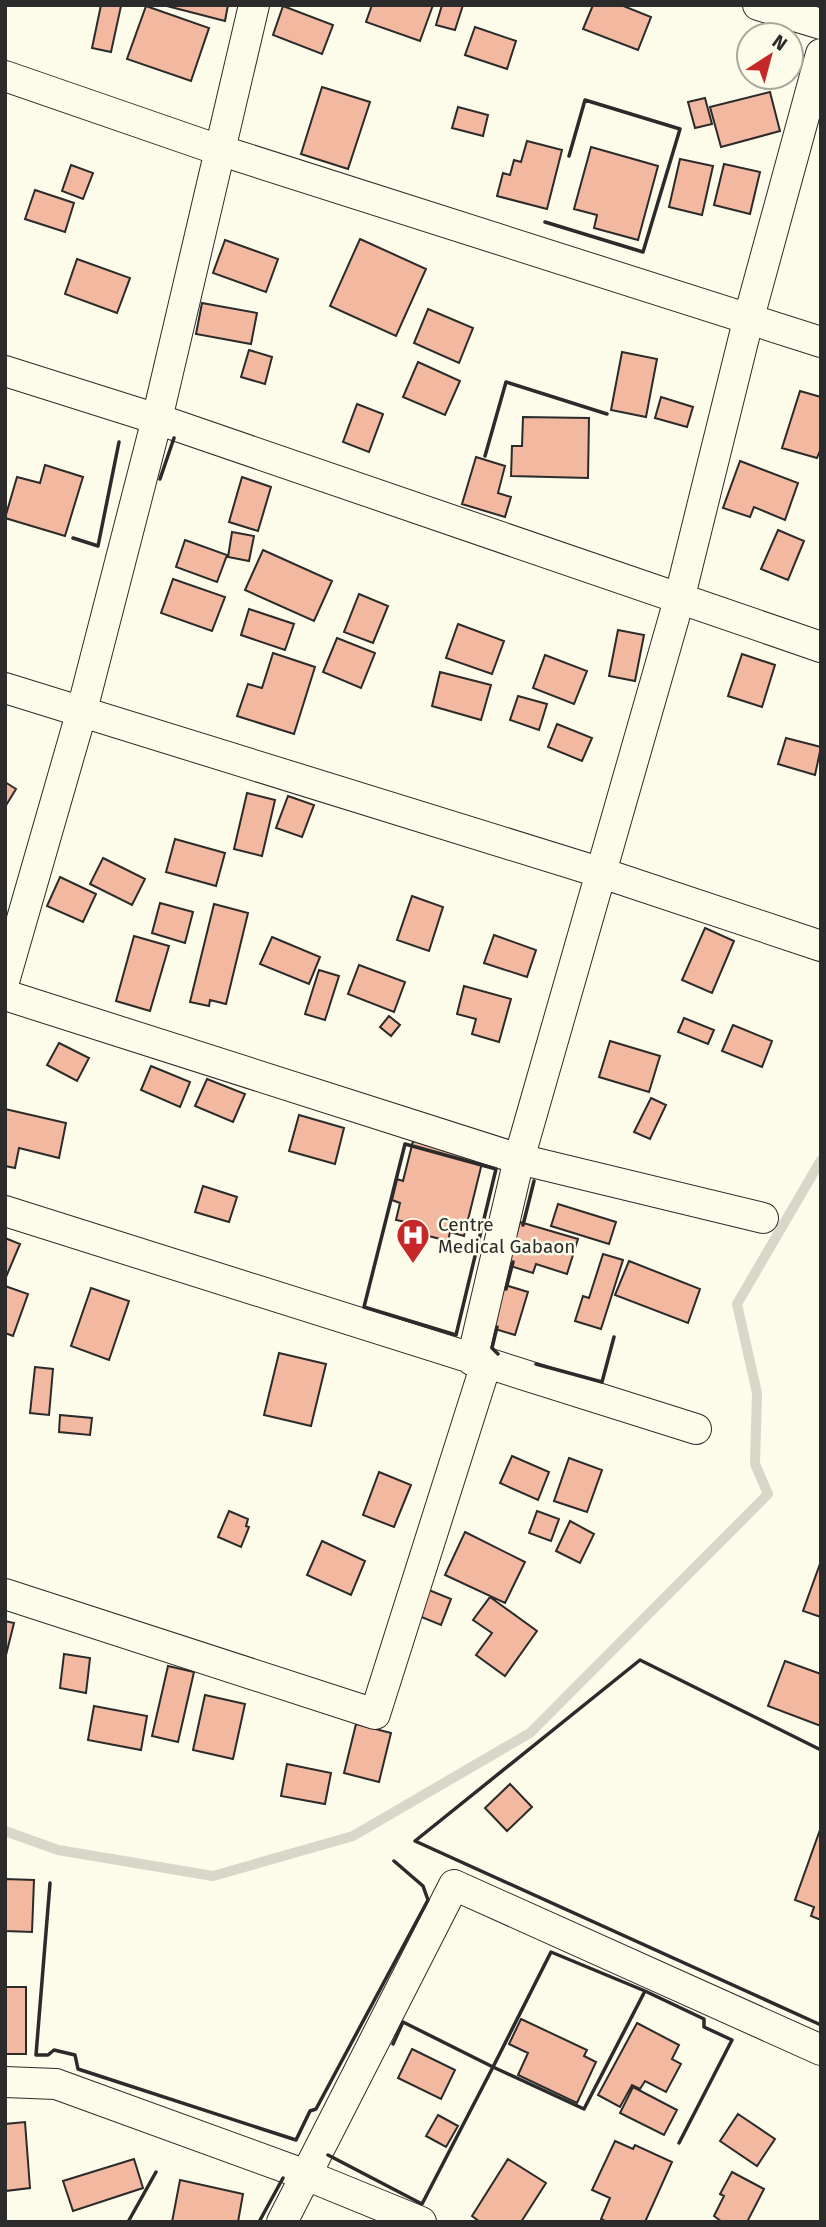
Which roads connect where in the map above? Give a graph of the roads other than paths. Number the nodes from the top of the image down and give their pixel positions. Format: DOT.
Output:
graph roads {
  1 [pos="254,5"];
  2 [pos="758,5"];
  3 [pos="821,24"];
  4 [pos="821,54"];
  5 [pos="5,76"];
  6 [pos="219,150"];
  7 [pos="748,321"];
  8 [pos="821,342"];
  9 [pos="5,371"];
  10 [pos="157,418"];
  11 [pos="678,600"];
  12 [pos="821,647"];
  13 [pos="5,688"];
  14 [pos="81,714"];
  15 [pos="602,873"];
  16 [pos="821,946"];
  17 [pos="5,978"];
  18 [pos="5,995"];
  19 [pos="519,1158"];
  20 [pos="5,1212"];
  21 [pos="763,1218"];
  22 [pos="479,1362"];
  23 [pos="696,1429"];
  24 [pos="5,1594"];
  25 [pos="821,2050"];
  26 [pos="5,2082"];
  27 [pos="306,2175"];
  28 [pos="282,2222"];
  29 [pos="421,2222"];
  1 -- 6 [label="street"];
  2 -- 3 [label="street"];
  4 -- 7 [label="street"];
  5 -- 6 [label="street"];
  6 -- 7 [label="street"];
  6 -- 10 [label="street"];
  7 -- 8 [label="street"];
  7 -- 11 [label="street"];
  9 -- 10 [label="street"];
  10 -- 11 [label="street"];
  10 -- 14 [label="street"];
  11 -- 12 [label="street"];
  11 -- 15 [label="street"];
  13 -- 14 [label="street"];
  14 -- 15 [label="street"];
  14 -- 17 [label="street"];
  15 -- 16 [label="street"];
  15 -- 19 [label="street"];
  18 -- 19 [label="street"];
  19 -- 21 [label="street"];
  19 -- 22 [label="street"];
  20 -- 22 [label="street"];
  22 -- 23 [label="street"];
  22 -- 24 [label="street"];
  25 -- 27 [label="street"];
  26 -- 27 [label="street"];
  27 -- 28 [label="street"];
  27 -- 29 [label="street"];
}
